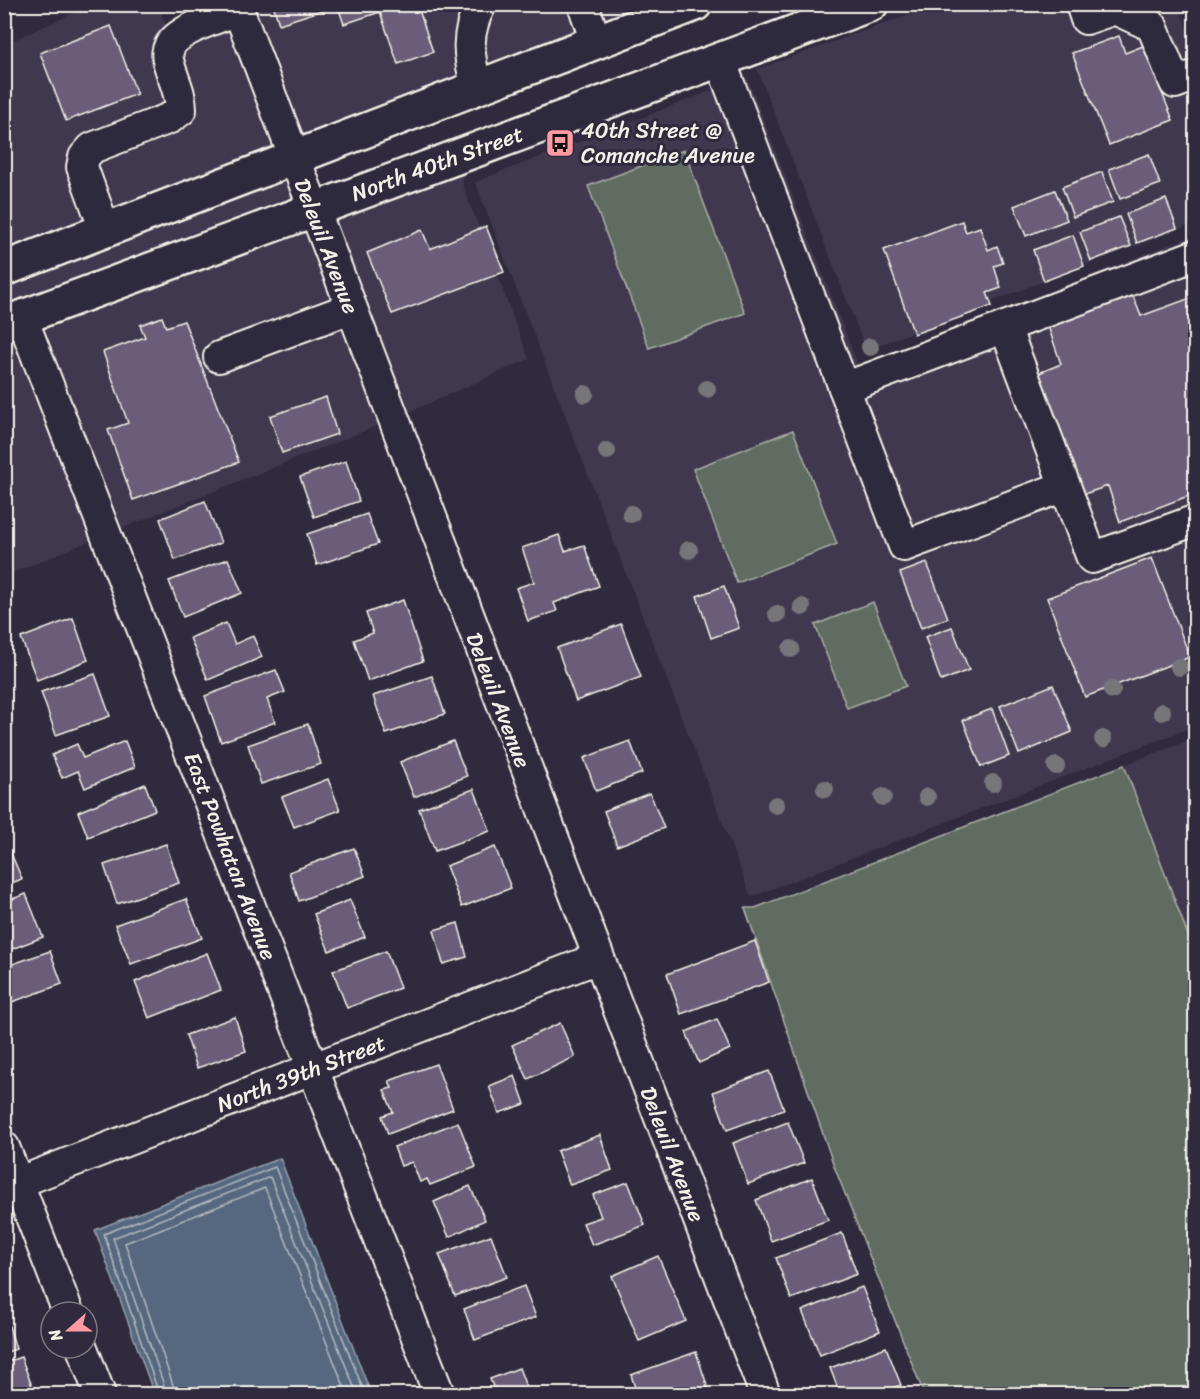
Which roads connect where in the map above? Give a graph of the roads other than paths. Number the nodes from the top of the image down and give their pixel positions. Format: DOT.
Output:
graph roads {
  1 [pos="481,4"];
  2 [pos="583,4"];
  3 [pos="695,4"];
  4 [pos="871,4"];
  5 [pos="1081,4"];
  6 [pos="237,7"];
  7 [pos="596,42"];
  8 [pos="720,60"];
  9 [pos="1196,75"];
  10 [pos="477,87"];
  11 [pos="293,157"];
  12 [pos="312,208"];
  13 [pos="105,230"];
  14 [pos="1196,255"];
  15 [pos="4,269"];
  16 [pos="351,308"];
  17 [pos="13,321"];
  18 [pos="1005,327"];
  19 [pos="219,357"];
  20 [pos="844,388"];
  21 [pos="1065,486"];
  22 [pos="1196,520"];
  23 [pos="598,958"];
  24 [pos="314,1068"];
  25 [pos="4,1147"];
  26 [pos="11,1185"];
  27 [pos="63,1300"];
  28 [pos="87,1360"];
  29 [pos="100,1395"];
  30 [pos="439,1395"];
  31 [pos="765,1395"];
  1 -- 10 [label="street"];
  2 -- 7 [label="street"];
  3 -- 7 [label="main road"];
  4 -- 8 [label="main road, North 40th Street"];
  5 -- 9 [label="street"];
  6 -- 11 [label="street, Deleuil Avenue"];
  6 -- 13 [label="street"];
  7 -- 10 [label="main road"];
  8 -- 12 [label="main road, North 40th Street"];
  8 -- 20 [label="street"];
  10 -- 11 [label="main road"];
  11 -- 12 [label="street, Deleuil Avenue"];
  11 -- 13 [label="main road"];
  12 -- 16 [label="street, Deleuil Avenue"];
  12 -- 17 [label="main road, North 40th Street"];
  13 -- 15 [label="main road"];
  14 -- 18 [label="street"];
  16 -- 19 [label="street"];
  16 -- 23 [label="street, Deleuil Avenue"];
  17 -- 24 [label="street, East Powhatan Avenue"];
  18 -- 20 [label="street"];
  18 -- 21 [label="street"];
  20 -- 21 [label="street"];
  21 -- 22 [label="street"];
  23 -- 24 [label="street, North 39th Street"];
  23 -- 31 [label="street, Deleuil Avenue"];
  24 -- 26 [label="street, North 39th Street"];
  24 -- 30 [label="street, East Powhatan Avenue"];
  25 -- 26 [label="street"];
  26 -- 27 [label="street"];
  28 -- 29 [label="street"];
}
